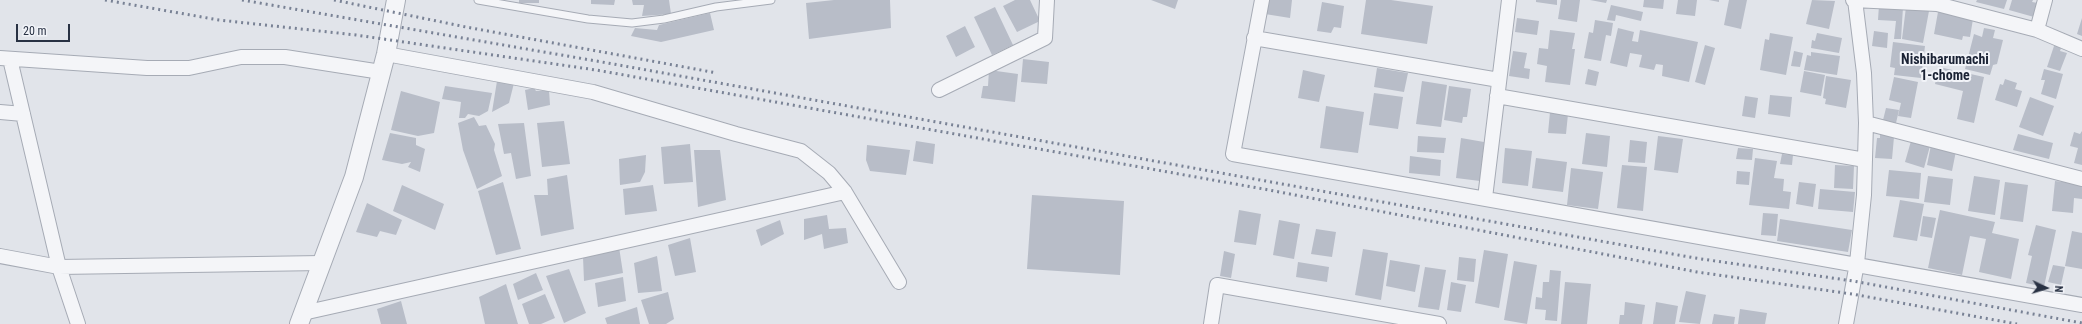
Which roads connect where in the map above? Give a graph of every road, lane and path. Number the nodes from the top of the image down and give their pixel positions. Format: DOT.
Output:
graph roads {
  1 [pos="396,0"];
  2 [pos="478,0"];
  3 [pos="771,0"];
  4 [pos="1047,0"];
  5 [pos="1262,0"];
  6 [pos="1509,0"];
  7 [pos="1854,0"];
  8 [pos="2045,0"];
  9 [pos="2037,30"];
  10 [pos="1254,38"];
  11 [pos="2082,49"];
  12 [pos="386,54"];
  13 [pos="5,59"];
  14 [pos="381,72"];
  15 [pos="1499,80"];
  16 [pos="939,90"];
  17 [pos="1497,96"];
  18 [pos="0,112"];
  19 [pos="23,114"];
  20 [pos="1866,123"];
  21 [pos="1865,160"];
  22 [pos="2082,179"];
  23 [pos="845,192"];
  24 [pos="1485,198"];
  25 [pos="0,256"];
  26 [pos="322,263"];
  27 [pos="1857,264"];
  28 [pos="59,267"];
  29 [pos="899,282"];
  30 [pos="2082,305"];
  31 [pos="301,319"];
  32 [pos="78,324"];
  33 [pos="1211,324"];
  34 [pos="1439,324"];
  35 [pos="1846,324"];
  1 -- 12 [label="street"];
  2 -- 3 [label="lane"];
  4 -- 16 [label="street"];
  5 -- 10 [label="street"];
  6 -- 15 [label="street"];
  7 -- 9 [label="street"];
  7 -- 20 [label="street"];
  8 -- 9 [label="street"];
  9 -- 11 [label="street"];
  10 -- 15 [label="street"];
  10 -- 24 [label="street"];
  12 -- 14 [label="street"];
  12 -- 23 [label="street"];
  13 -- 14 [label="street"];
  13 -- 19 [label="street"];
  14 -- 26 [label="street"];
  15 -- 17 [label="street"];
  17 -- 21 [label="street"];
  17 -- 24 [label="street"];
  18 -- 19 [label="street"];
  19 -- 28 [label="street"];
  20 -- 21 [label="street"];
  20 -- 22 [label="street"];
  21 -- 27 [label="street"];
  23 -- 29 [label="street"];
  23 -- 31 [label="street"];
  24 -- 27 [label="street"];
  25 -- 28 [label="street"];
  26 -- 28 [label="street"];
  26 -- 31 [label="street"];
  27 -- 30 [label="street"];
  27 -- 35 [label="street"];
  28 -- 32 [label="street"];
  33 -- 34 [label="street"];
}
